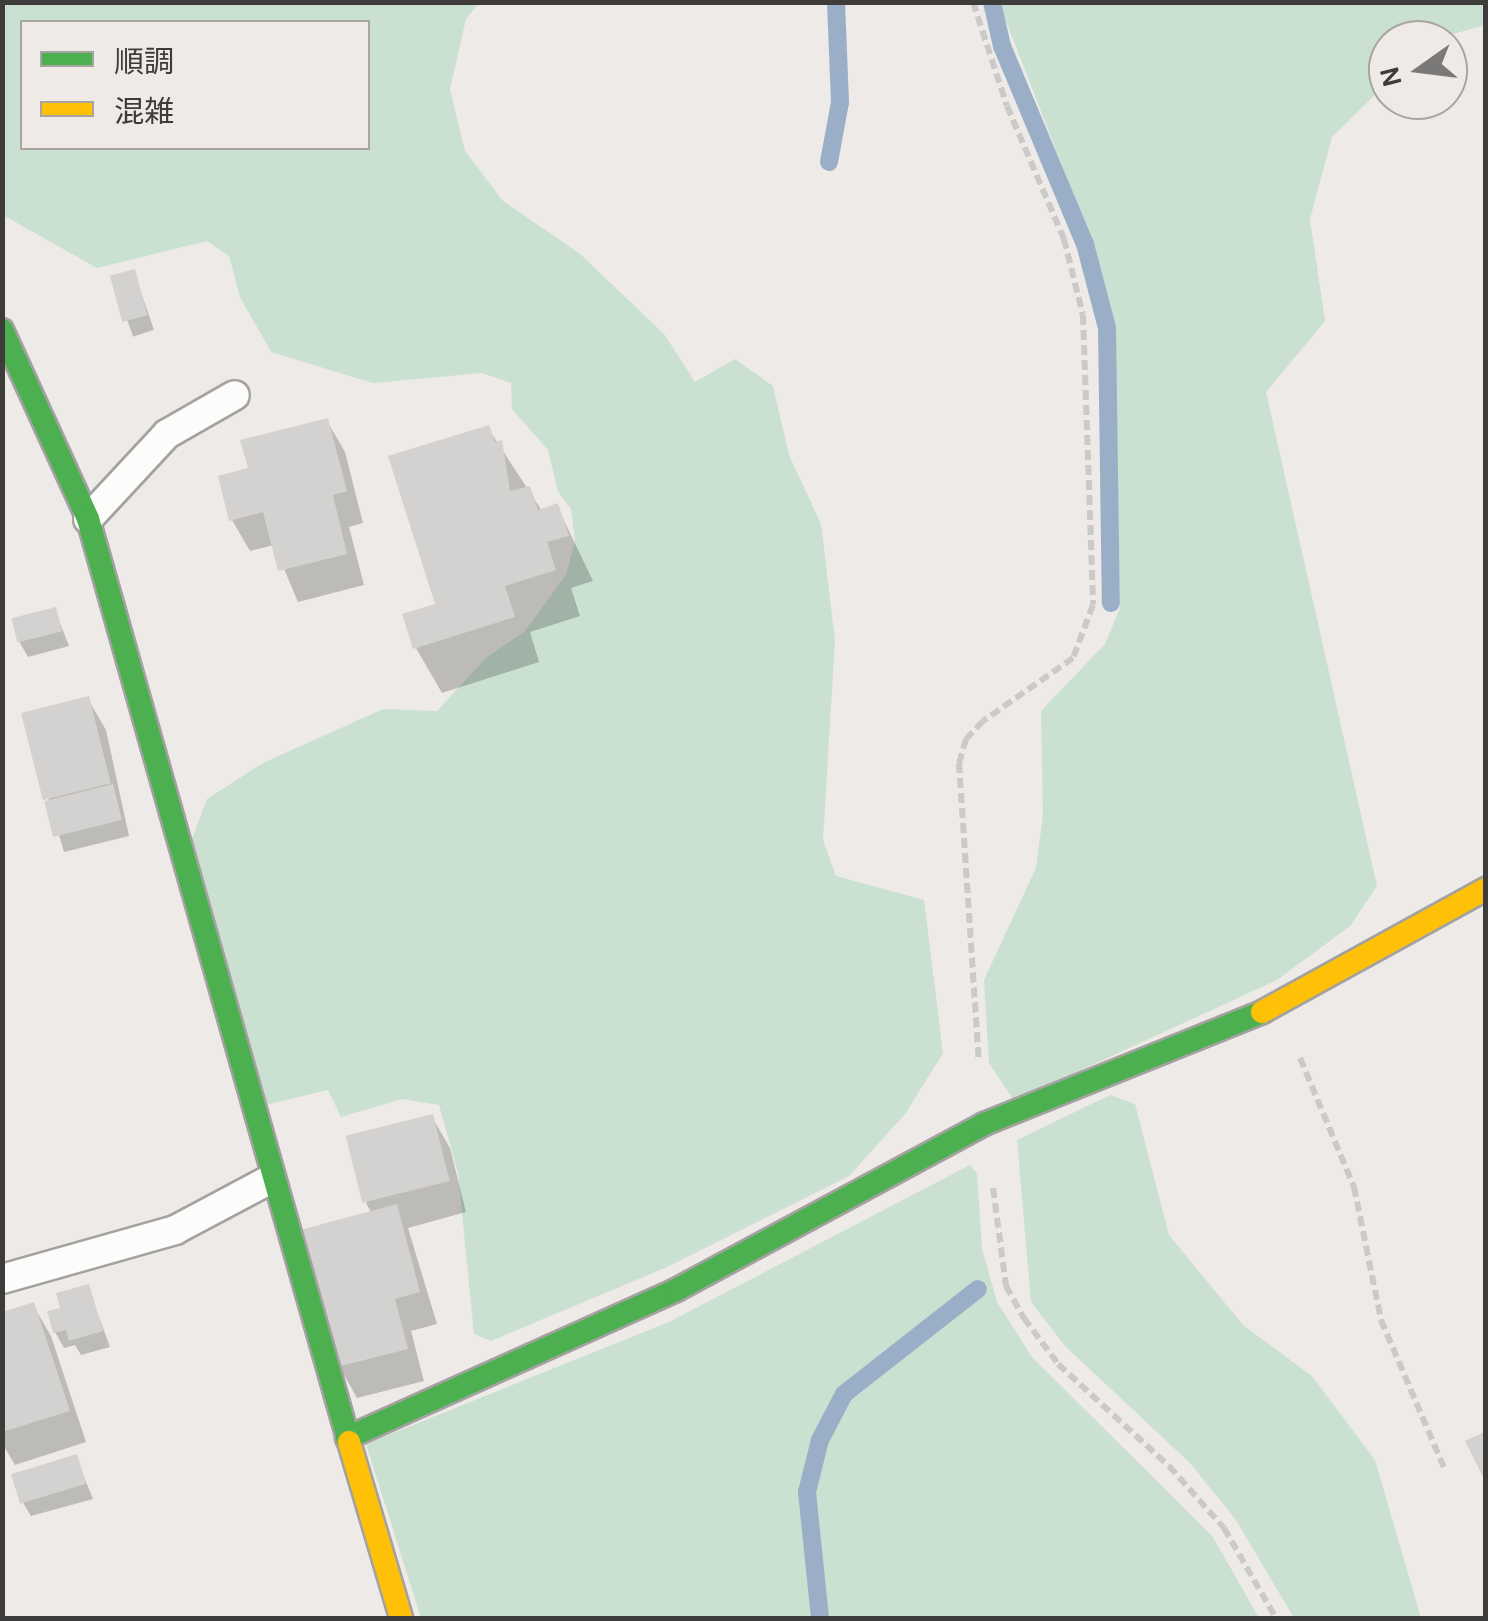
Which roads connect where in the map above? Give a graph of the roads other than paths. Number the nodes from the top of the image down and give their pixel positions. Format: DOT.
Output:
graph roads {
  1 [pos="2,330"];
  2 [pos="235,395"];
  3 [pos="88,520"];
  4 [pos="1486,889"];
  5 [pos="271,1179"];
  6 [pos="2,1279"];
  7 [pos="347,1438"];
  8 [pos="402,1618"];
  1 -- 3 [label="street"];
  2 -- 3 [label="lane"];
  3 -- 5 [label="street"];
  4 -- 7 [label="street"];
  5 -- 6 [label="lane"];
  5 -- 7 [label="street"];
  7 -- 8 [label="street"];
}
